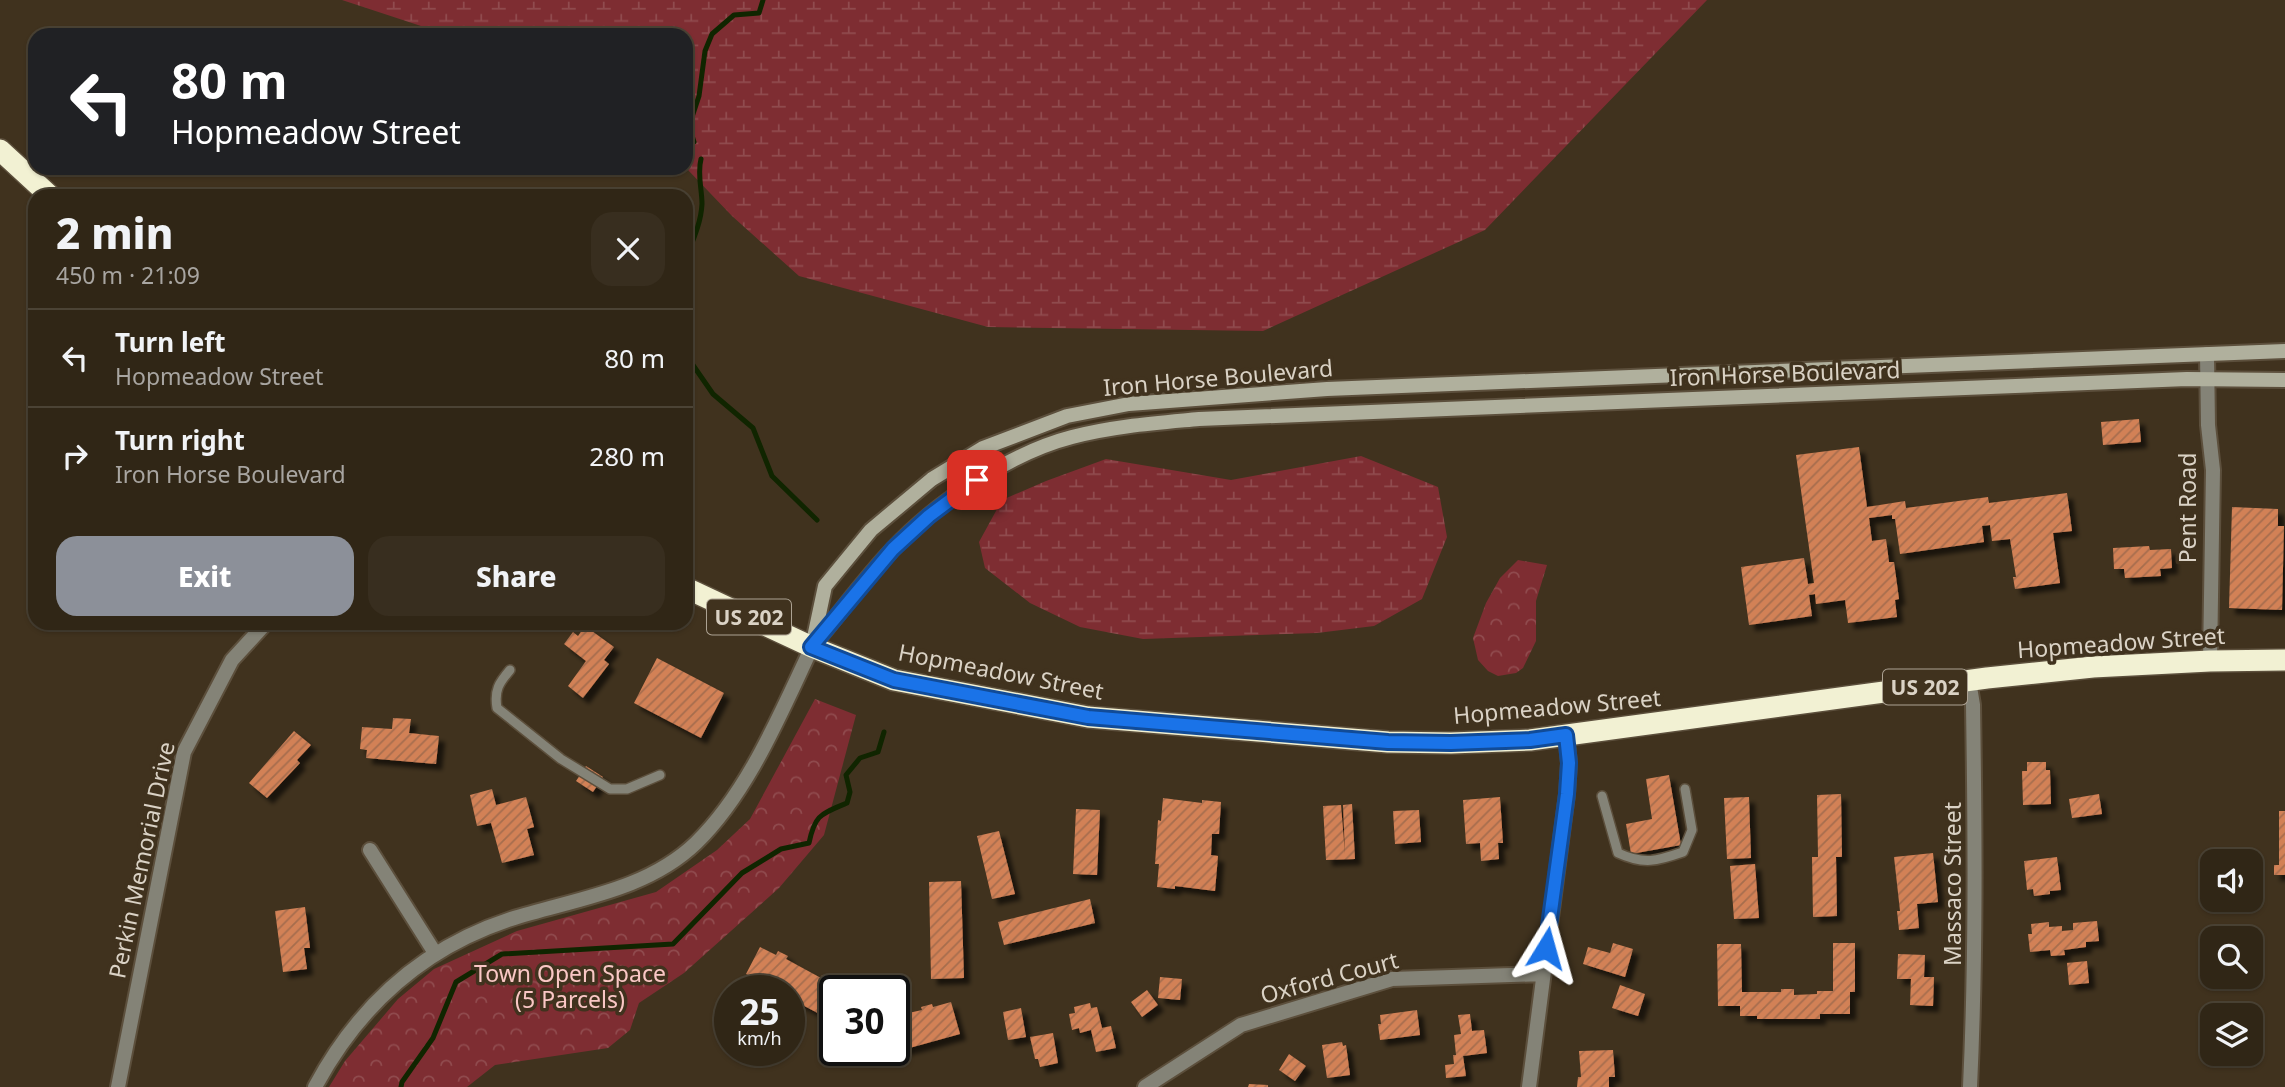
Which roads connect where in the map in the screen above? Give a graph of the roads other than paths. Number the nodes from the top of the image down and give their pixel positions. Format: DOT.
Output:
graph roads {
  1 [pos="0,150"];
  2 [pos="42,189"];
  3 [pos="2285,351"];
  4 [pos="2207,354"];
  5 [pos="2206,380"];
  6 [pos="2285,380"];
  7 [pos="693,591"];
  8 [pos="260,630"];
  9 [pos="811,647"];
  10 [pos="2285,660"];
  11 [pos="2210,661"];
  12 [pos="510,670"];
  13 [pos="1969,681"];
  14 [pos="1566,735"];
  15 [pos="660,775"];
  16 [pos="1685,789"];
  17 [pos="1602,796"];
  18 [pos="370,850"];
  19 [pos="435,953"];
  20 [pos="1543,974"];
  21 [pos="118,1087"];
  22 [pos="315,1087"];
  23 [pos="1145,1087"];
  24 [pos="1529,1087"];
  25 [pos="1970,1087"];
  1 -- 2 [label="highway"];
  3 -- 4 [label="street, Iron Horse Boulevard"];
  4 -- 5 [label="street, Pent Road"];
  4 -- 9 [label="street, Iron Horse Boulevard"];
  5 -- 6 [label="street, Iron Horse Boulevard"];
  5 -- 9 [label="street, Iron Horse Boulevard"];
  5 -- 11 [label="street, Pent Road"];
  7 -- 9 [label="highway, Hopmeadow Street / US 202"];
  8 -- 21 [label="street, Perkin Memorial Drive"];
  9 -- 14 [label="highway, Hopmeadow Street / US 202"];
  9 -- 19 [label="street"];
  10 -- 11 [label="highway, Hopmeadow Street / US 202"];
  11 -- 13 [label="highway, Hopmeadow Street / US 202"];
  12 -- 15 [label="lane"];
  13 -- 14 [label="highway, Hopmeadow Street / US 202"];
  13 -- 25 [label="street, Massaco Street"];
  14 -- 20 [label="street"];
  16 -- 17 [label="lane"];
  18 -- 19 [label="street"];
  19 -- 22 [label="street"];
  20 -- 23 [label="street, Oxford Court"];
  20 -- 24 [label="street"];
}
